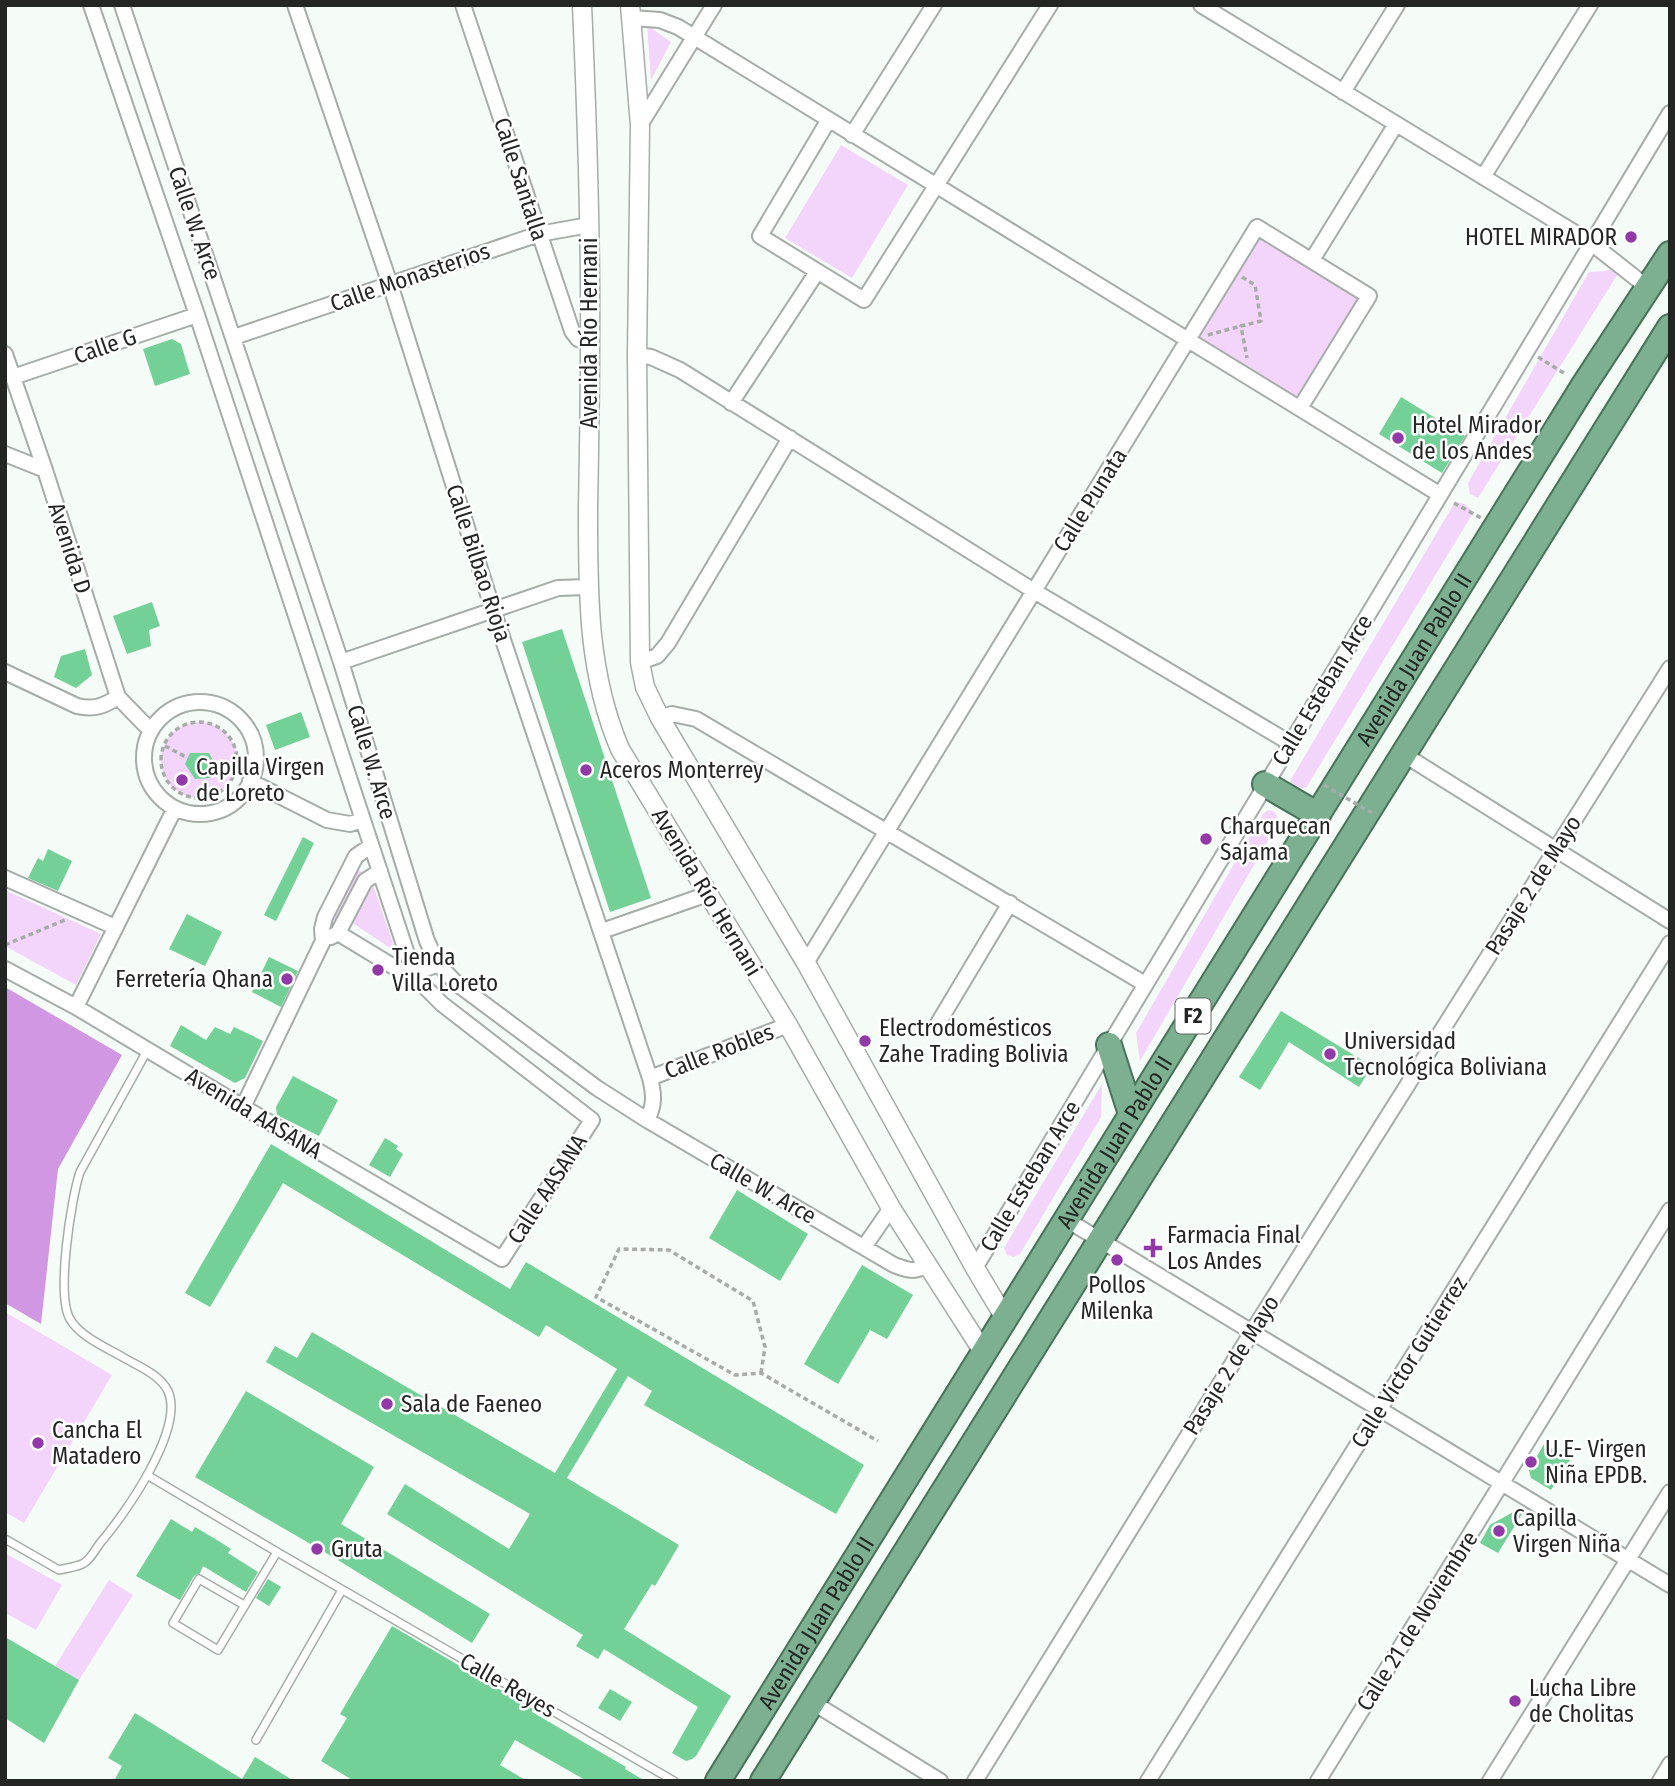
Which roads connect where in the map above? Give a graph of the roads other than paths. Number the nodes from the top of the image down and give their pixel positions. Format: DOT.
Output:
graph roads {
  1 [pos="91,5"];
  2 [pos="140,5"];
  3 [pos="295,5"];
  4 [pos="463,5"];
  5 [pos="582,5"];
  6 [pos="713,5"];
  7 [pos="934,5"];
  8 [pos="1051,5"];
  9 [pos="1200,5"];
  10 [pos="1396,5"];
  11 [pos="1590,5"];
  12 [pos="123,8"];
  13 [pos="631,12"];
  14 [pos="694,37"];
  15 [pos="1343,92"];
  16 [pos="1670,113"];
  17 [pos="828,121"];
  18 [pos="1396,124"];
  19 [pos="640,125"];
  20 [pos="852,135"];
  21 [pos="1483,177"];
  22 [pos="937,184"];
  23 [pos="589,225"];
  24 [pos="539,234"];
  25 [pos="1590,243"];
  26 [pos="1670,254"];
  27 [pos="1312,260"];
  28 [pos="817,272"];
  29 [pos="390,284"];
  30 [pos="1647,287"];
  31 [pos="197,315"];
  32 [pos="1670,327"];
  33 [pos="234,337"];
  34 [pos="1194,339"];
  35 [pos="590,341"];
  36 [pos="5,354"];
  37 [pos="637,355"];
  38 [pos="13,377"];
  39 [pos="731,402"];
  40 [pos="1300,408"];
  41 [pos="790,439"];
  42 [pos="5,454"];
  43 [pos="45,470"];
  44 [pos="1439,494"];
  45 [pos="587,587"];
  46 [pos="1034,591"];
  47 [pos="494,610"];
  48 [pos="341,662"];
  49 [pos="640,662"];
  50 [pos="1670,668"];
  51 [pos="5,672"];
  52 [pos="118,697"];
  53 [pos="660,718"];
  54 [pos="151,731"];
  55 [pos="1290,743"];
  56 [pos="1403,754"];
  57 [pos="250,781"];
  58 [pos="1265,784"];
  59 [pos="175,808"];
  60 [pos="1318,815"];
  61 [pos="363,820"];
  62 [pos="886,832"];
  63 [pos="371,846"];
  64 [pos="1555,849"];
  65 [pos="380,871"];
  66 [pos="5,878"];
  67 [pos="708,894"];
  68 [pos="1010,904"];
  69 [pos="1670,920"];
  70 [pos="115,927"];
  71 [pos="602,931"];
  72 [pos="338,933"];
  73 [pos="323,941"];
  74 [pos="1670,943"];
  75 [pos="806,963"];
  76 [pos="438,964"];
  77 [pos="5,969"];
  78 [pos="416,973"];
  79 [pos="1145,984"];
  80 [pos="76,1007"];
  81 [pos="788,1025"];
  82 [pos="937,1025"];
  83 [pos="1109,1045"];
  84 [pos="148,1049"];
  85 [pos="650,1078"];
  86 [pos="243,1107"];
  87 [pos="1131,1114"];
  88 [pos="592,1120"];
  89 [pos="647,1120"];
  90 [pos="891,1208"];
  91 [pos="1670,1210"];
  92 [pos="1067,1220"];
  93 [pos="1101,1240"];
  94 [pos="864,1247"];
  95 [pos="502,1259"];
  96 [pos="927,1265"];
  97 [pos="975,1268"];
  98 [pos="1005,1318"];
  99 [pos="1252,1332"];
  100 [pos="984,1353"];
  101 [pos="1379,1409"];
  102 [pos="147,1475"];
  103 [pos="1502,1484"];
  104 [pos="1670,1492"];
  105 [pos="5,1539"];
  106 [pos="277,1552"];
  107 [pos="1628,1560"];
  108 [pos="1670,1585"];
  109 [pos="342,1590"];
  110 [pos="244,1605"];
  111 [pos="812,1702"];
  112 [pos="256,1740"];
  113 [pos="1670,1764"];
  114 [pos="674,1781"];
  115 [pos="718,1781"];
  116 [pos="763,1781"];
  117 [pos="940,1781"];
  118 [pos="975,1781"];
  119 [pos="1148,1781"];
  120 [pos="1318,1781"];
  121 [pos="1490,1781"];
  122 [pos="1660,1781"];
  1 -- 31 [label="street, Calle W. Arce"];
  2 -- 12 [label="street"];
  3 -- 29 [label="street, Calle Bilbao Rioja"];
  4 -- 24 [label="street, Calle Santalla"];
  5 -- 23 [label="street, Avenida Río Hernani"];
  6 -- 14 [label="street"];
  7 -- 20 [label="street"];
  8 -- 22 [label="street"];
  9 -- 15 [label="street"];
  10 -- 15 [label="street"];
  11 -- 21 [label="street"];
  12 -- 33 [label="street, Calle W. Arce"];
  13 -- 14 [label="street"];
  13 -- 19 [label="street"];
  14 -- 17 [label="street"];
  14 -- 19 [label="street"];
  15 -- 18 [label="street"];
  16 -- 25 [label="street, Calle Esteban Arce"];
  17 -- 20 [label="street"];
  17 -- 28 [label="street"];
  18 -- 21 [label="street"];
  18 -- 27 [label="street"];
  19 -- 37 [label="street"];
  20 -- 22 [label="street"];
  21 -- 25 [label="street"];
  22 -- 28 [label="street"];
  22 -- 34 [label="street"];
  23 -- 24 [label="street, Calle Monasterios"];
  23 -- 35 [label="street, Avenida Río Hernani"];
  24 -- 29 [label="street, Calle Monasterios"];
  24 -- 35 [label="street, Calle Santalla"];
  25 -- 30 [label="street"];
  25 -- 44 [label="street, Calle Esteban Arce"];
  26 -- 30 [label="highway, Avenida Juan Pablo II / F2"];
  27 -- 34 [label="street, Calle Punata"];
  27 -- 40 [label="street"];
  28 -- 39 [label="street"];
  29 -- 33 [label="street, Calle Monasterios"];
  29 -- 47 [label="street, Calle Bilbao Rioja"];
  30 -- 60 [label="highway, Avenida Juan Pablo II / F2"];
  31 -- 38 [label="street, Calle G"];
  31 -- 61 [label="street, Calle W. Arce"];
  32 -- 56 [label="highway, Avenida Juan Pablo II / F2"];
  33 -- 48 [label="street, Calle W. Arce"];
  34 -- 40 [label="street"];
  34 -- 46 [label="street, Calle Punata"];
  35 -- 45 [label="street, Avenida Río Hernani"];
  36 -- 38 [label="street, Avenida D"];
  37 -- 39 [label="street"];
  37 -- 49 [label="street"];
  38 -- 43 [label="street, Avenida D"];
  39 -- 41 [label="street"];
  40 -- 44 [label="street"];
  41 -- 46 [label="street"];
  41 -- 49 [label="street"];
  42 -- 43 [label="street"];
  43 -- 52 [label="street, Avenida D"];
  44 -- 55 [label="street, Calle Esteban Arce"];
  45 -- 47 [label="street"];
  45 -- 67 [label="street, Avenida Río Hernani"];
  46 -- 55 [label="street"];
  46 -- 62 [label="street, Calle Punata"];
  47 -- 48 [label="street"];
  47 -- 71 [label="street, Calle Bilbao Rioja"];
  48 -- 76 [label="street, Calle W. Arce"];
  49 -- 53 [label="street"];
  50 -- 64 [label="street, Pasaje 2 de Mayo"];
  51 -- 52 [label="street"];
  52 -- 54 [label="street, Avenida D"];
  53 -- 62 [label="street"];
  53 -- 75 [label="street"];
  54 -- 57 [label="street"];
  54 -- 59 [label="street"];
  55 -- 58 [label="street, Calle Esteban Arce"];
  56 -- 64 [label="street"];
  56 -- 93 [label="highway, Avenida Juan Pablo II / F2"];
  57 -- 59 [label="street"];
  57 -- 61 [label="street"];
  58 -- 60 [label="highway"];
  58 -- 79 [label="street, Calle Esteban Arce"];
  59 -- 70 [label="street"];
  60 -- 87 [label="highway, Avenida Juan Pablo II / F2"];
  61 -- 63 [label="street, Calle W. Arce"];
  62 -- 68 [label="street"];
  62 -- 75 [label="street, Calle Punata"];
  63 -- 65 [label="street, Calle W. Arce"];
  63 -- 73 [label="street"];
  64 -- 69 [label="street"];
  64 -- 99 [label="street, Pasaje 2 de Mayo"];
  65 -- 72 [label="street"];
  65 -- 78 [label="street, Calle W. Arce"];
  66 -- 70 [label="street"];
  67 -- 71 [label="street"];
  67 -- 81 [label="street, Avenida Río Hernani"];
  68 -- 79 [label="street"];
  68 -- 82 [label="street"];
  70 -- 80 [label="street"];
  71 -- 85 [label="street, Calle Bilbao Rioja"];
  72 -- 73 [label="street"];
  72 -- 78 [label="street"];
  73 -- 86 [label="street"];
  74 -- 101 [label="street, Calle Victor Gutierrez"];
  75 -- 97 [label="street"];
  76 -- 78 [label="street"];
  76 -- 89 [label="street, Calle W. Arce"];
  77 -- 80 [label="street, Avenida AASANA"];
  78 -- 88 [label="street, Calle W. Arce"];
  79 -- 83 [label="street, Calle Esteban Arce"];
  80 -- 84 [label="street, Avenida AASANA"];
  81 -- 85 [label="street, Calle Robles"];
  81 -- 90 [label="street, Avenida Río Hernani"];
  83 -- 87 [label="highway"];
  83 -- 97 [label="street, Calle Esteban Arce"];
  84 -- 86 [label="street, Avenida AASANA"];
  84 -- 102 [label="lane"];
  85 -- 89 [label="street, Calle Bilbao Rioja"];
  86 -- 95 [label="street, Avenida AASANA"];
  87 -- 92 [label="highway, Avenida Juan Pablo II / F2"];
  88 -- 95 [label="street, Calle AASANA"];
  89 -- 94 [label="street, Calle W. Arce"];
  90 -- 94 [label="street"];
  90 -- 96 [label="street, Avenida Río Hernani"];
  91 -- 103 [label="street, Calle 21 de Noviembre"];
  92 -- 93 [label="street"];
  92 -- 98 [label="highway, Avenida Juan Pablo II / F2"];
  93 -- 99 [label="street"];
  93 -- 111 [label="highway, Avenida Juan Pablo II / F2"];
  94 -- 96 [label="street, Calle W. Arce"];
  96 -- 100 [label="street, Avenida Río Hernani"];
  97 -- 98 [label="street"];
  98 -- 100 [label="highway, Avenida Juan Pablo II / F2"];
  99 -- 101 [label="street"];
  99 -- 118 [label="street, Pasaje 2 de Mayo"];
  100 -- 115 [label="highway, Avenida Juan Pablo II / F2"];
  101 -- 103 [label="street"];
  101 -- 119 [label="street, Calle Victor Gutierrez"];
  102 -- 105 [label="lane"];
  102 -- 106 [label="lane, Calle Reyes"];
  103 -- 107 [label="street"];
  103 -- 120 [label="street, Calle 21 de Noviembre"];
  104 -- 107 [label="street"];
  106 -- 109 [label="lane, Calle Reyes"];
  106 -- 110 [label="lane"];
  107 -- 108 [label="street"];
  107 -- 121 [label="street"];
  109 -- 112 [label="lane"];
  109 -- 114 [label="lane, Calle Reyes"];
  110 -- 110 [label="lane"];
  111 -- 116 [label="highway, Avenida Juan Pablo II / F2"];
  111 -- 117 [label="street"];
  113 -- 122 [label="street"];
}
